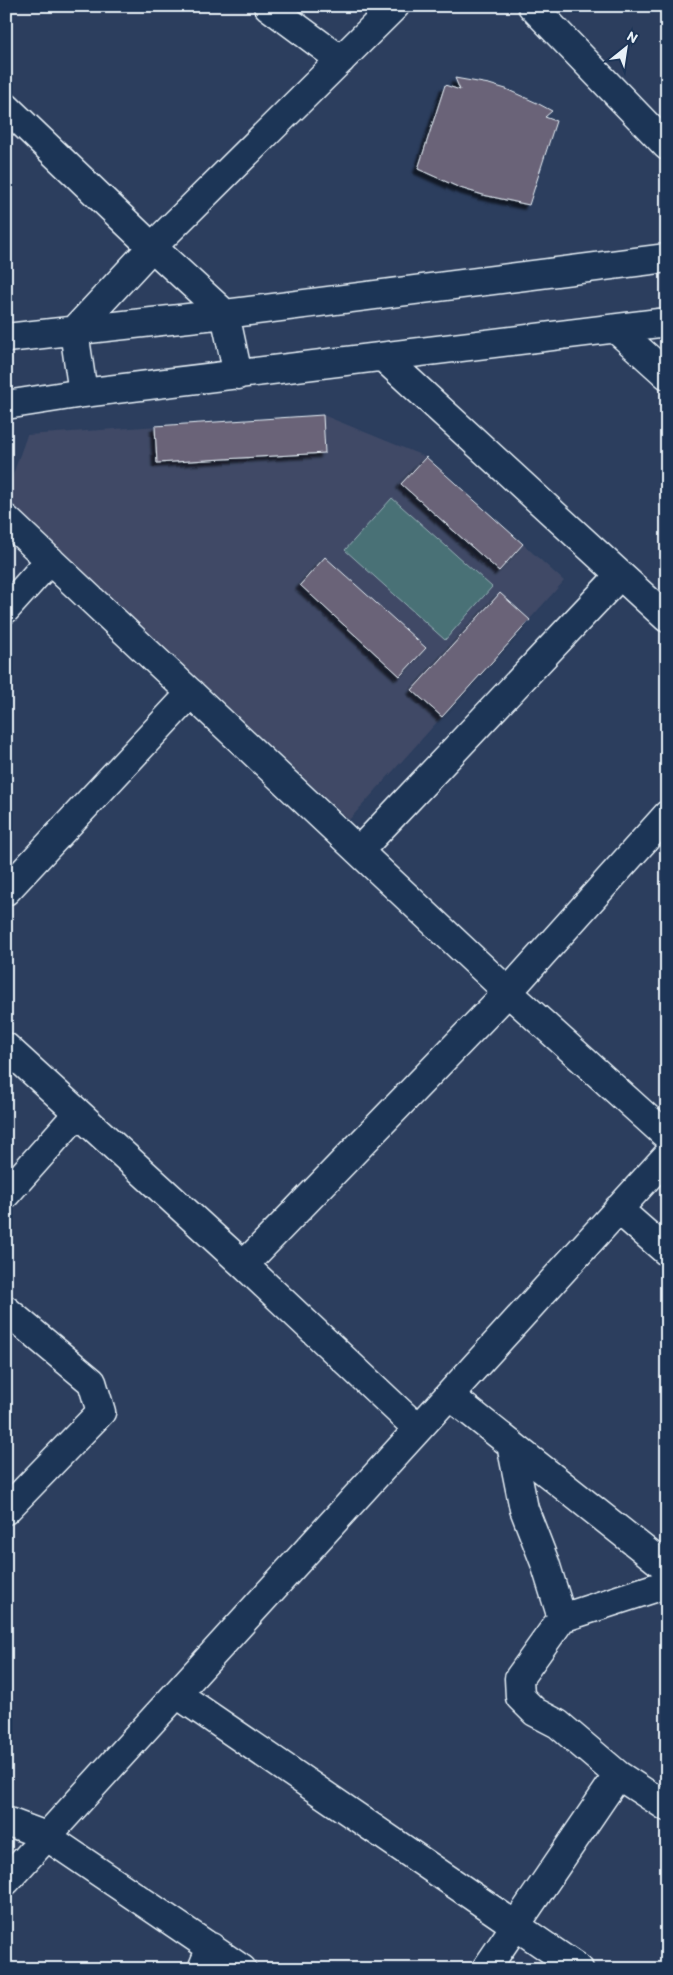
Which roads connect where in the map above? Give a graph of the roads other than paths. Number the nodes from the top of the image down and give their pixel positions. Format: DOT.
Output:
graph roads {
  1 [pos="268,6"];
  2 [pos="395,6"];
  3 [pos="532,6"];
  4 [pos="341,60"];
  5 [pos="6,107"];
  6 [pos="667,146"];
  7 [pos="152,247"];
  8 [pos="667,258"];
  9 [pos="225,314"];
  10 [pos="667,322"];
  11 [pos="616,329"];
  12 [pos="74,331"];
  13 [pos="6,338"];
  14 [pos="383,357"];
  15 [pos="667,374"];
  16 [pos="238,375"];
  17 [pos="83,393"];
  18 [pos="6,405"];
  19 [pos="6,519"];
  20 [pos="50,560"];
  21 [pos="620,575"];
  22 [pos="6,609"];
  23 [pos="667,618"];
  24 [pos="191,693"];
  25 [pos="667,815"];
  26 [pos="359,852"];
  27 [pos="6,891"];
  28 [pos="508,992"];
  29 [pos="6,1047"];
  30 [pos="78,1113"];
  31 [pos="667,1136"];
  32 [pos="667,1156"];
  33 [pos="6,1194"];
  34 [pos="618,1209"];
  35 [pos="667,1252"];
  36 [pos="244,1265"];
  37 [pos="6,1310"];
  38 [pos="449,1395"];
  39 [pos="418,1428"];
  40 [pos="511,1444"];
  41 [pos="6,1510"];
  42 [pos="667,1568"];
  43 [pos="667,1584"];
  44 [pos="562,1618"];
  45 [pos="177,1694"];
  46 [pos="618,1775"];
  47 [pos="667,1807"];
  48 [pos="6,1822"];
  49 [pos="46,1836"];
  50 [pos="6,1881"];
  51 [pos="516,1926"];
  52 [pos="207,1958"];
  53 [pos="242,1969"];
  54 [pos="486,1969"];
  55 [pos="579,1969"];
  1 -- 4 [label="street"];
  2 -- 4 [label="street"];
  3 -- 6 [label="street"];
  4 -- 7 [label="street"];
  5 -- 7 [label="street"];
  7 -- 9 [label="street"];
  7 -- 12 [label="street"];
  8 -- 9 [label="street"];
  9 -- 12 [label="street"];
  9 -- 16 [label="street"];
  10 -- 11 [label="street"];
  11 -- 14 [label="street"];
  11 -- 15 [label="street"];
  12 -- 13 [label="street"];
  12 -- 17 [label="street"];
  14 -- 16 [label="street"];
  14 -- 21 [label="street"];
  16 -- 17 [label="street"];
  17 -- 18 [label="street"];
  19 -- 20 [label="street"];
  20 -- 22 [label="street"];
  20 -- 24 [label="street"];
  21 -- 23 [label="street"];
  21 -- 26 [label="street"];
  24 -- 26 [label="street"];
  24 -- 27 [label="street"];
  25 -- 28 [label="street"];
  26 -- 28 [label="street"];
  28 -- 31 [label="street"];
  28 -- 36 [label="street"];
  29 -- 30 [label="street"];
  30 -- 33 [label="street"];
  30 -- 36 [label="street"];
  32 -- 34 [label="street"];
  34 -- 35 [label="street"];
  34 -- 38 [label="street"];
  36 -- 39 [label="street"];
  37 -- 41 [label="street"];
  38 -- 39 [label="street"];
  38 -- 40 [label="street"];
  39 -- 45 [label="street"];
  40 -- 42 [label="street"];
  40 -- 44 [label="street"];
  43 -- 44 [label="street"];
  44 -- 46 [label="street"];
  45 -- 49 [label="street"];
  45 -- 51 [label="street"];
  46 -- 47 [label="street"];
  46 -- 51 [label="street"];
  48 -- 49 [label="street"];
  49 -- 50 [label="street"];
  49 -- 52 [label="street"];
  51 -- 54 [label="street"];
  51 -- 55 [label="street"];
  52 -- 53 [label="street"];
}
